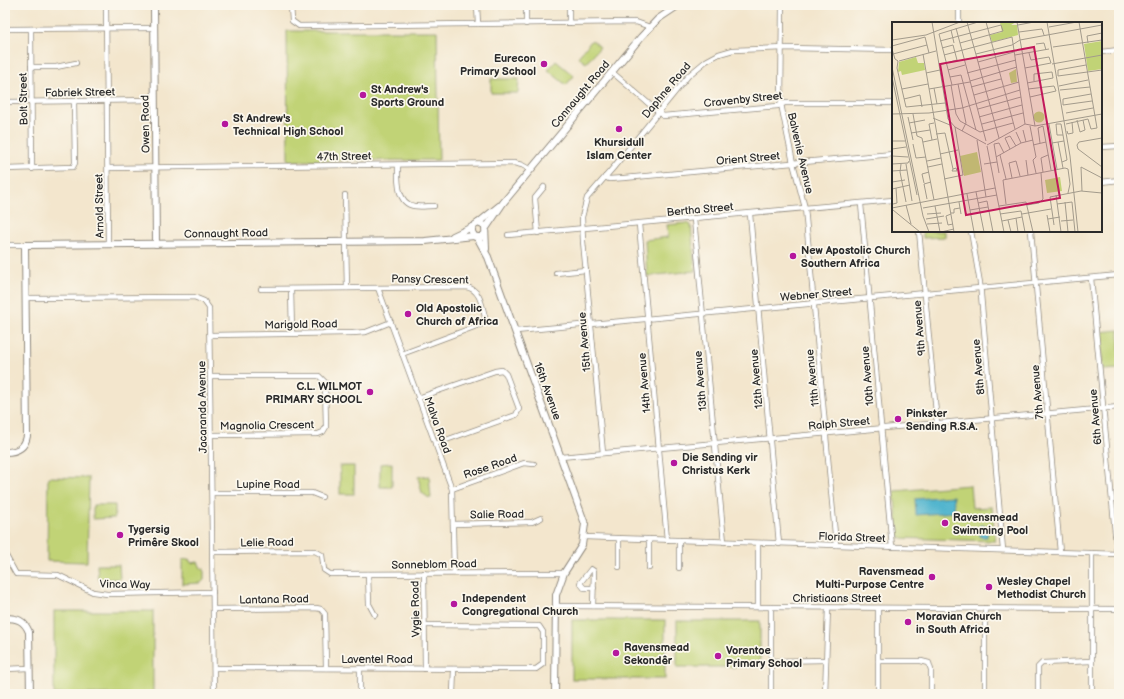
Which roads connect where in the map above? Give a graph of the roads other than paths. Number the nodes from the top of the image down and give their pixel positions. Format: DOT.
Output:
graph roads {
  1 [pos="106,5"];
  2 [pos="154,5"];
  3 [pos="292,5"];
  4 [pos="477,5"];
  5 [pos="526,5"];
  6 [pos="569,5"];
  7 [pos="679,5"];
  8 [pos="782,5"];
  9 [pos="959,5"];
  10 [pos="959,22"];
  11 [pos="569,23"];
  12 [pos="478,24"];
  13 [pos="526,24"];
  14 [pos="650,27"];
  15 [pos="106,28"];
  16 [pos="154,28"];
  17 [pos="5,29"];
  18 [pos="31,29"];
  19 [pos="782,48"];
  20 [pos="892,50"];
  21 [pos="1119,50"];
  22 [pos="1102,52"];
  23 [pos="76,63"];
  24 [pos="32,67"];
  25 [pos="612,72"];
  26 [pos="155,100"];
  27 [pos="74,101"];
  28 [pos="107,101"];
  29 [pos="5,102"];
  30 [pos="32,102"];
  31 [pos="892,103"];
  32 [pos="781,104"];
  33 [pos="659,112"];
  34 [pos="1119,146"];
  35 [pos="1102,147"];
  36 [pos="892,154"];
  37 [pos="793,163"];
  38 [pos="398,164"];
  39 [pos="155,167"];
  40 [pos="108,168"];
  41 [pos="5,169"];
  42 [pos="32,169"];
  43 [pos="531,170"];
  44 [pos="605,176"];
  45 [pos="1119,180"];
  46 [pos="1102,182"];
  47 [pos="544,187"];
  48 [pos="345,195"];
  49 [pos="892,200"];
  50 [pos="503,202"];
  51 [pos="861,204"];
  52 [pos="434,206"];
  53 [pos="805,208"];
  54 [pos="750,214"];
  55 [pos="694,219"];
  56 [pos="478,223"];
  57 [pos="639,224"];
  58 [pos="472,227"];
  59 [pos="583,229"];
  60 [pos="486,231"];
  61 [pos="919,232"];
  62 [pos="971,232"];
  63 [pos="1031,232"];
  64 [pos="538,233"];
  65 [pos="508,235"];
  66 [pos="476,236"];
  67 [pos="448,238"];
  68 [pos="346,242"];
  69 [pos="108,244"];
  70 [pos="156,244"];
  71 [pos="5,245"];
  72 [pos="25,245"];
  73 [pos="487,253"];
  74 [pos="586,270"];
  75 [pos="556,273"];
  76 [pos="1119,275"];
  77 [pos="1091,278"];
  78 [pos="1036,283"];
  79 [pos="347,288"];
  80 [pos="378,288"];
  81 [pos="980,288"];
  82 [pos="261,289"];
  83 [pos="292,289"];
  84 [pos="925,293"];
  85 [pos="26,298"];
  86 [pos="870,298"];
  87 [pos="814,303"];
  88 [pos="758,308"];
  89 [pos="703,313"];
  90 [pos="647,318"];
  91 [pos="391,322"];
  92 [pos="591,323"];
  93 [pos="516,331"];
  94 [pos="292,333"];
  95 [pos="211,335"];
  96 [pos="402,354"];
  97 [pos="211,376"];
  98 [pos="418,398"];
  99 [pos="1119,407"];
  100 [pos="1103,408"];
  101 [pos="1048,413"];
  102 [pos="992,418"];
  103 [pos="937,423"];
  104 [pos="881,428"];
  105 [pos="826,433"];
  106 [pos="212,435"];
  107 [pos="770,438"];
  108 [pos="714,443"];
  109 [pos="435,444"];
  110 [pos="659,448"];
  111 [pos="5,452"];
  112 [pos="603,453"];
  113 [pos="561,457"];
  114 [pos="534,464"];
  115 [pos="452,489"];
  116 [pos="212,493"];
  117 [pos="322,497"];
  118 [pos="541,518"];
  119 [pos="453,524"];
  120 [pos="584,537"];
  121 [pos="619,538"];
  122 [pos="649,539"];
  123 [pos="667,540"];
  124 [pos="679,540"];
  125 [pos="724,542"];
  126 [pos="758,543"];
  127 [pos="779,544"];
  128 [pos="836,545"];
  129 [pos="892,547"];
  130 [pos="1003,550"];
  131 [pos="213,552"];
  132 [pos="1060,552"];
  133 [pos="1092,553"];
  134 [pos="5,554"];
  135 [pos="321,554"];
  136 [pos="1118,554"];
  137 [pos="619,567"];
  138 [pos="649,568"];
  139 [pos="679,568"];
  140 [pos="454,573"];
  141 [pos="564,573"];
  142 [pos="368,574"];
  143 [pos="424,574"];
  144 [pos="594,588"];
  145 [pos="213,592"];
  146 [pos="556,606"];
  147 [pos="593,606"];
  148 [pos="758,607"];
  149 [pos="771,608"];
  150 [pos="828,608"];
  151 [pos="878,608"];
  152 [pos="985,608"];
  153 [pos="213,609"];
  154 [pos="1092,609"];
  155 [pos="1119,609"];
  156 [pos="375,615"];
  157 [pos="5,618"];
  158 [pos="424,625"];
  159 [pos="826,660"];
  160 [pos="771,661"];
  161 [pos="878,661"];
  162 [pos="1092,661"];
  163 [pos="5,668"];
  164 [pos="30,668"];
  165 [pos="214,668"];
  166 [pos="326,668"];
  167 [pos="360,668"];
  168 [pos="425,668"];
  169 [pos="454,669"];
  170 [pos="30,694"];
  171 [pos="214,694"];
  172 [pos="360,694"];
  173 [pos="453,694"];
  174 [pos="555,694"];
  175 [pos="771,694"];
  176 [pos="825,694"];
  177 [pos="878,694"];
  178 [pos="931,694"];
  179 [pos="985,694"];
  180 [pos="1038,694"];
  181 [pos="1092,694"];
  1 -- 15 [label="street, Arnold Street"];
  2 -- 16 [label="street, Owen Road"];
  3 -- 12 [label="street"];
  4 -- 12 [label="street"];
  5 -- 13 [label="street"];
  6 -- 11 [label="street"];
  7 -- 14 [label="street, Connaught Road"];
  8 -- 19 [label="street, Balvenie Avenue"];
  9 -- 10 [label="street"];
  11 -- 13 [label="street"];
  11 -- 14 [label="street"];
  12 -- 13 [label="street"];
  14 -- 25 [label="street, Connaught Road"];
  15 -- 16 [label="street"];
  15 -- 18 [label="street"];
  15 -- 28 [label="street, Arnold Street"];
  16 -- 26 [label="street, Owen Road"];
  17 -- 18 [label="street"];
  18 -- 24 [label="street, Bolt Street"];
  19 -- 20 [label="street, Daphne Road"];
  19 -- 32 [label="street, Balvenie Avenue"];
  19 -- 33 [label="street, Daphne Road"];
  21 -- 22 [label="street"];
  23 -- 24 [label="street"];
  24 -- 30 [label="street, Bolt Street"];
  25 -- 33 [label="street"];
  25 -- 43 [label="street, Connaught Road"];
  26 -- 28 [label="street, Fabriek Street"];
  26 -- 39 [label="street, Owen Road"];
  27 -- 28 [label="street, Fabriek Street"];
  27 -- 30 [label="street, Fabriek Street"];
  27 -- 42 [label="street"];
  28 -- 40 [label="street, Arnold Street"];
  29 -- 30 [label="street, Fabriek Street"];
  30 -- 42 [label="street, Bolt Street"];
  31 -- 32 [label="street, Cravenby Street"];
  32 -- 33 [label="street, Cravenby Street"];
  32 -- 37 [label="street, Balvenie Avenue"];
  33 -- 44 [label="street, Daphne Road"];
  34 -- 35 [label="street"];
  36 -- 37 [label="street, Orient Street"];
  37 -- 44 [label="street, Orient Street"];
  37 -- 53 [label="street, Balvenie Avenue"];
  38 -- 39 [label="street, 47th Street"];
  38 -- 43 [label="street, 47th Street"];
  38 -- 52 [label="street"];
  39 -- 40 [label="street, Arnold Street"];
  39 -- 70 [label="street, Owen Road"];
  40 -- 69 [label="street, Arnold Street"];
  41 -- 42 [label="street"];
  43 -- 50 [label="street, Connaught Road"];
  44 -- 59 [label="street, Daphne Road"];
  45 -- 46 [label="street"];
  47 -- 64 [label="street"];
  48 -- 68 [label="street"];
  49 -- 51 [label="street, Bertha Street"];
  50 -- 56 [label="street, Connaught Road"];
  50 -- 60 [label="street, Connaught Road"];
  51 -- 53 [label="street, Bertha Street"];
  51 -- 86 [label="street, 10th Avenue"];
  53 -- 54 [label="street, Bertha Street"];
  53 -- 87 [label="street, 11th Avenue"];
  54 -- 55 [label="street, Bertha Street"];
  54 -- 88 [label="street, 12th Avenue"];
  55 -- 57 [label="street, Bertha Street"];
  55 -- 89 [label="street, 13th Avenue"];
  56 -- 58 [label="street"];
  56 -- 60 [label="street"];
  57 -- 59 [label="street, Bertha Street"];
  57 -- 90 [label="street, 14th Avenue"];
  58 -- 66 [label="street"];
  58 -- 67 [label="street, Connaught Road"];
  59 -- 64 [label="street, Bertha Street"];
  59 -- 74 [label="street, 15th Avenue"];
  60 -- 66 [label="street"];
  60 -- 73 [label="street, 16th Avenue"];
  61 -- 84 [label="street, 9th Avenue"];
  62 -- 81 [label="street, 8th Avenue"];
  63 -- 78 [label="street, 7th Avenue"];
  64 -- 65 [label="street, Bertha Street"];
  66 -- 67 [label="street, Connaught Road"];
  66 -- 73 [label="street, 16th Avenue"];
  67 -- 68 [label="street, Connaught Road"];
  68 -- 70 [label="street, Connaught Road"];
  68 -- 79 [label="street"];
  69 -- 70 [label="street, Connaught Road"];
  69 -- 72 [label="street, Connaught Road"];
  71 -- 72 [label="street, Connaught Road"];
  72 -- 85 [label="street"];
  73 -- 93 [label="street, 16th Avenue"];
  74 -- 75 [label="street"];
  74 -- 92 [label="street, 15th Avenue"];
  76 -- 77 [label="street, Webner Street"];
  77 -- 78 [label="street, Webner Street"];
  77 -- 100 [label="street, 6th Avenue"];
  78 -- 81 [label="street, Webner Street"];
  78 -- 101 [label="street, 7th Avenue"];
  79 -- 80 [label="street, Pansy Crescent"];
  79 -- 83 [label="street, Pansy Crescent"];
  80 -- 91 [label="street, Malva Road"];
  80 -- 96 [label="street, Pansy Crescent"];
  81 -- 84 [label="street, Webner Street"];
  81 -- 102 [label="street, 8th Avenue"];
  82 -- 83 [label="street, Pansy Crescent"];
  83 -- 94 [label="street"];
  84 -- 86 [label="street, Webner Street"];
  84 -- 103 [label="street, 9th Avenue"];
  85 -- 95 [label="street, Jacaranda Avenue"];
  85 -- 111 [label="street"];
  86 -- 87 [label="street, Webner Street"];
  86 -- 104 [label="street, 10th Avenue"];
  87 -- 88 [label="street, Webner Street"];
  87 -- 105 [label="street, 11th Avenue"];
  88 -- 89 [label="street, Webner Street"];
  88 -- 107 [label="street, 12th Avenue"];
  89 -- 90 [label="street, Webner Street"];
  89 -- 108 [label="street, 13th Avenue"];
  90 -- 92 [label="street, Webner Street"];
  90 -- 110 [label="street, 14th Avenue"];
  91 -- 94 [label="street, Marigold Road"];
  91 -- 96 [label="street, Malva Road"];
  92 -- 93 [label="street, Webner Street"];
  92 -- 112 [label="street, 15th Avenue"];
  93 -- 113 [label="street, 16th Avenue"];
  94 -- 95 [label="street, Marigold Road"];
  95 -- 97 [label="street, Jacaranda Avenue"];
  96 -- 98 [label="street, Malva Road"];
  97 -- 106 [label="street, Jacaranda Avenue"];
  97 -- 106 [label="street, Magnolia Crescent"];
  98 -- 109 [label="street, Malva Road"];
  98 -- 109 [label="street"];
  99 -- 100 [label="street, Ralph Street"];
  100 -- 101 [label="street, Ralph Street"];
  100 -- 136 [label="street, 6th Avenue"];
  101 -- 102 [label="street, Ralph Street"];
  101 -- 132 [label="street, 7th Avenue"];
  102 -- 103 [label="street, Ralph Street"];
  102 -- 130 [label="street, 8th Avenue"];
  103 -- 104 [label="street, Ralph Street"];
  104 -- 105 [label="street, Ralph Street"];
  104 -- 129 [label="street, 10th Avenue"];
  105 -- 107 [label="street, Ralph Street"];
  105 -- 128 [label="street, 11th Avenue"];
  106 -- 116 [label="street, Jacaranda Avenue"];
  107 -- 108 [label="street, Ralph Street"];
  107 -- 127 [label="street, 12th Avenue"];
  108 -- 110 [label="street, Ralph Street"];
  108 -- 125 [label="street, 13th Avenue"];
  109 -- 115 [label="street, Malva Road"];
  110 -- 112 [label="street, Ralph Street"];
  110 -- 123 [label="street, 14th Avenue"];
  112 -- 113 [label="street, Ralph Street"];
  113 -- 120 [label="street, 16th Avenue"];
  114 -- 115 [label="street, Rose Road"];
  115 -- 119 [label="street, Malva Road"];
  116 -- 117 [label="street, Lupine Road"];
  116 -- 131 [label="street, Jacaranda Avenue"];
  118 -- 119 [label="street, Salie Road"];
  119 -- 140 [label="street, Malva Road"];
  120 -- 121 [label="street, Florida Street"];
  120 -- 141 [label="street"];
  121 -- 122 [label="street, Florida Street"];
  121 -- 137 [label="street"];
  122 -- 123 [label="street, Florida Street"];
  122 -- 138 [label="street"];
  123 -- 124 [label="street, Florida Street"];
  124 -- 125 [label="street, Florida Street"];
  124 -- 139 [label="street"];
  125 -- 126 [label="street, Florida Street"];
  126 -- 127 [label="street, Florida Street"];
  126 -- 148 [label="street"];
  127 -- 128 [label="street, Florida Street"];
  128 -- 129 [label="street, Florida Street"];
  129 -- 130 [label="street, Florida Street"];
  130 -- 132 [label="street, Florida Street"];
  131 -- 135 [label="street, Lelie Road"];
  131 -- 145 [label="street, Jacaranda Avenue"];
  132 -- 133 [label="street, Florida Street"];
  133 -- 136 [label="street, Florida Street"];
  133 -- 154 [label="street"];
  134 -- 145 [label="street, Vinca Way"];
  135 -- 142 [label="street, Sonneblom Road"];
  140 -- 141 [label="street, Sonneblom Road"];
  140 -- 143 [label="street, Sonneblom Road"];
  141 -- 146 [label="street"];
  142 -- 143 [label="street, Sonneblom Road"];
  142 -- 156 [label="street"];
  143 -- 158 [label="street, Vygie Road"];
  144 -- 147 [label="street"];
  145 -- 153 [label="street, Jacaranda Avenue"];
  146 -- 147 [label="street, Christiaans Street"];
  146 -- 174 [label="street"];
  147 -- 148 [label="street, Christiaans Street"];
  148 -- 149 [label="street, Christiaans Street"];
  149 -- 150 [label="street, Christiaans Street"];
  149 -- 160 [label="street"];
  150 -- 151 [label="street, Christiaans Street"];
  150 -- 159 [label="street"];
  151 -- 152 [label="street, Christiaans Street"];
  151 -- 161 [label="street"];
  152 -- 154 [label="street, Christiaans Street"];
  152 -- 179 [label="street"];
  153 -- 165 [label="street, Jacaranda Avenue"];
  153 -- 166 [label="street, Lantana Road"];
  154 -- 155 [label="street, Christiaans Street"];
  154 -- 162 [label="street"];
  157 -- 164 [label="street"];
  158 -- 168 [label="street, Vygie Road"];
  158 -- 169 [label="street, Laventel Road"];
  159 -- 160 [label="street"];
  159 -- 176 [label="street"];
  160 -- 175 [label="street"];
  161 -- 177 [label="street"];
  161 -- 178 [label="street"];
  162 -- 180 [label="street"];
  162 -- 181 [label="street"];
  163 -- 164 [label="street"];
  164 -- 170 [label="street"];
  165 -- 166 [label="street, Laventel Road"];
  165 -- 171 [label="street, Jacaranda Avenue"];
  166 -- 167 [label="street, Laventel Road"];
  167 -- 168 [label="street, Laventel Road"];
  167 -- 172 [label="street"];
  168 -- 169 [label="street, Laventel Road"];
  169 -- 173 [label="street"];
}
